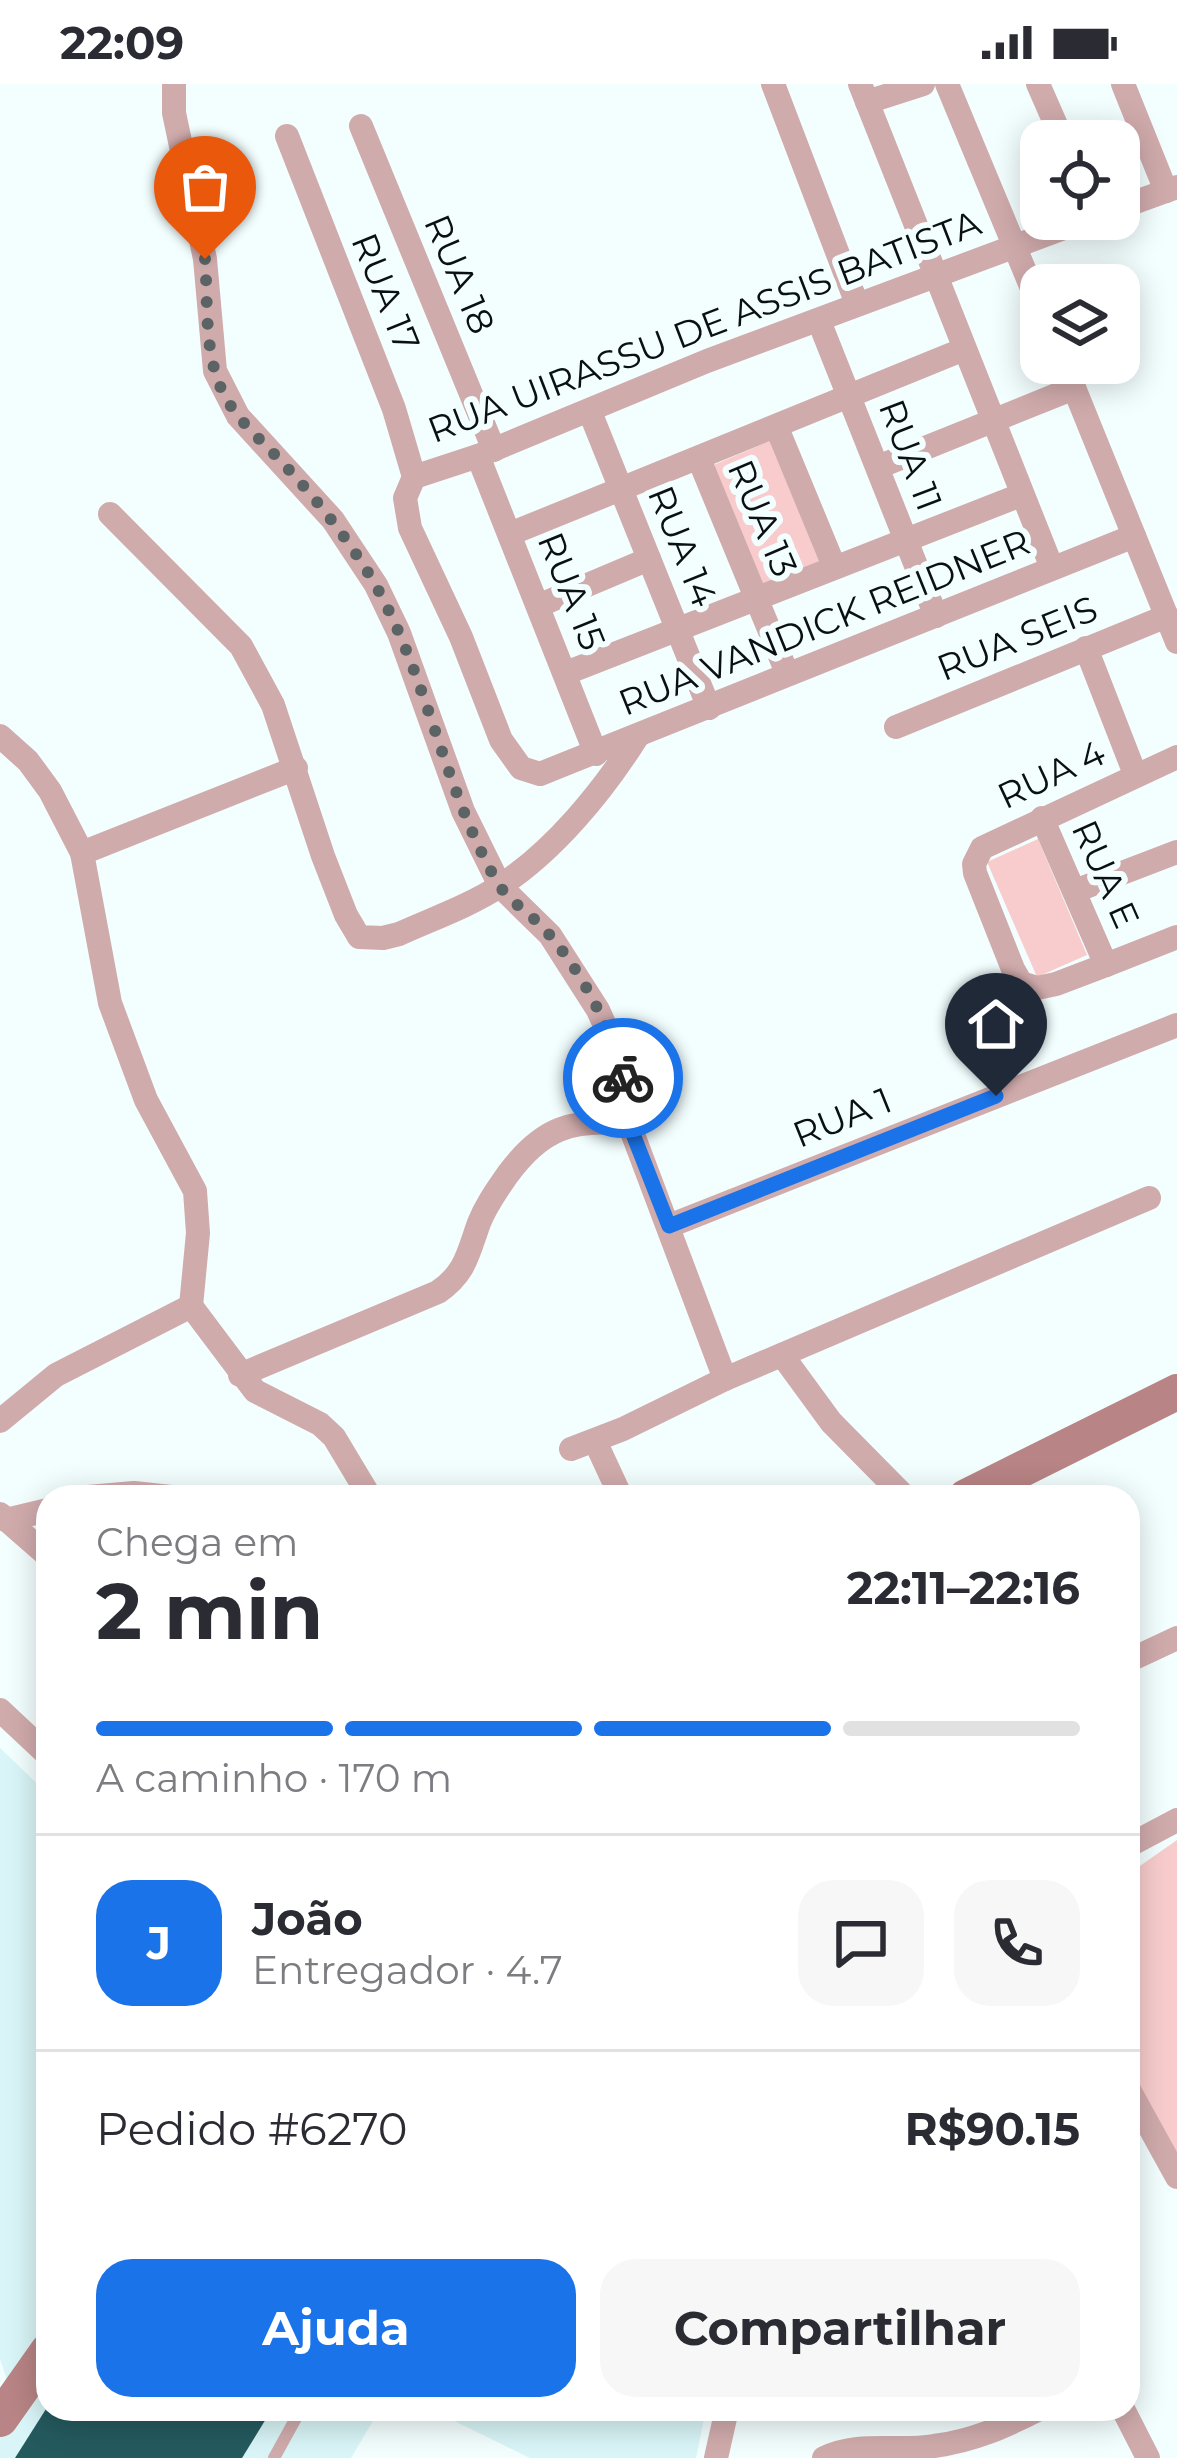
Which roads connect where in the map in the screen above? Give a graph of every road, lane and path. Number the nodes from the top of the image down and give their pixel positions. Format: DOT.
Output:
graph roads {
  1 [pos="174,84"];
  2 [pos="772,84"];
  3 [pos="923,84"];
  4 [pos="947,84"];
  5 [pos="1038,84"];
  6 [pos="1123,84"];
  7 [pos="864,93"];
  8 [pos="1054,120"];
  9 [pos="362,126"];
  10 [pos="286,136"];
  11 [pos="1172,189"];
  12 [pos="1140,200"];
  13 [pos="1027,240"];
  14 [pos="1013,245"];
  15 [pos="1021,264"];
  16 [pos="937,273"];
  17 [pos="857,304"];
  18 [pos="819,321"];
  19 [pos="962,350"];
  20 [pos="1072,384"];
  21 [pos="1074,388"];
  22 [pos="849,397"];
  23 [pos="590,412"];
  24 [pos="991,421"];
  25 [pos="777,428"];
  26 [pos="486,453"];
  27 [pos="699,459"];
  28 [pos="878,467"];
  29 [pos="414,477"];
  30 [pos="621,489"];
  31 [pos="1021,495"];
  32 [pos="110,514"];
  33 [pos="510,534"];
  34 [pos="1134,536"];
  35 [pos="905,538"];
  36 [pos="649,559"];
  37 [pos="834,566"];
  38 [pos="1052,568"];
  39 [pos="758,598"];
  40 [pos="540,605"];
  41 [pos="936,616"];
  42 [pos="1167,616"];
  43 [pos="678,632"];
  44 [pos="1177,642"];
  45 [pos="1086,649"];
  46 [pos="566,673"];
  47 [pos="787,673"];
  48 [pos="709,708"];
  49 [pos="896,727"];
  50 [pos="0,736"];
  51 [pos="637,737"];
  52 [pos="596,754"];
  53 [pos="1177,757"];
  54 [pos="296,768"];
  55 [pos="540,774"];
  56 [pos="1135,774"];
  57 [pos="1042,818"];
  58 [pos="82,853"];
  59 [pos="1177,853"];
  60 [pos="975,873"];
  61 [pos="500,886"];
  62 [pos="1075,891"];
  63 [pos="1177,937"];
  64 [pos="1106,965"];
  65 [pos="1177,1025"];
  66 [pos="629,1124"];
  67 [pos="1149,1198"];
  68 [pos="669,1226"];
  69 [pos="191,1306"];
  70 [pos="782,1355"];
  71 [pos="240,1375"];
  72 [pos="725,1379"];
  73 [pos="1177,1392"];
  74 [pos="0,1421"];
  75 [pos="363,1485"];
  76 [pos="612,1485"];
  77 [pos="893,1485"];
  78 [pos="990,1485"];
  79 [pos="36,1512"];
  80 [pos="3,1517"];
  81 [pos="36,1546"];
  82 [pos="1177,1638"];
  83 [pos="1140,1655"];
  84 [pos="0,1710"];
  85 [pos="36,1744"];
  86 [pos="1177,1820"];
  87 [pos="1140,1840"];
  88 [pos="1140,2110"];
  89 [pos="1177,2177"];
  90 [pos="36,2367"];
  91 [pos="1,2416"];
  92 [pos="295,2421"];
  93 [pos="724,2421"];
  94 [pos="1015,2421"];
  95 [pos="1129,2421"];
  96 [pos="274,2458"];
  97 [pos="716,2458"];
  98 [pos="824,2458"];
  99 [pos="1148,2458"];
  1 -- 61 [label="street"];
  2 -- 17 [label="street"];
  3 -- 7 [label="street"];
  4 -- 14 [label="street"];
  5 -- 8 [label="street"];
  6 -- 11 [label="street"];
  7 -- 16 [label="street"];
  9 -- 26 [label="street, RUA 18"];
  10 -- 29 [label="street, RUA 17"];
  11 -- 12 [label="street"];
  13 -- 14 [label="street, RUA UIRASSU DE ASSIS BATISTA"];
  14 -- 15 [label="street"];
  14 -- 16 [label="street, RUA UIRASSU DE ASSIS BATISTA"];
  16 -- 17 [label="street, RUA UIRASSU DE ASSIS BATISTA"];
  16 -- 19 [label="street"];
  17 -- 18 [label="street, RUA UIRASSU DE ASSIS BATISTA"];
  18 -- 22 [label="street, RUA 11"];
  18 -- 23 [label="street, RUA UIRASSU DE ASSIS BATISTA"];
  19 -- 22 [label="street"];
  19 -- 24 [label="street"];
  20 -- 21 [label="street"];
  21 -- 24 [label="street"];
  21 -- 34 [label="street"];
  22 -- 25 [label="street"];
  22 -- 28 [label="street, RUA 11"];
  23 -- 26 [label="street, RUA UIRASSU DE ASSIS BATISTA"];
  23 -- 30 [label="street, RUA 14"];
  24 -- 28 [label="street"];
  24 -- 31 [label="street"];
  25 -- 27 [label="street"];
  25 -- 37 [label="street"];
  26 -- 29 [label="street, RUA UIRASSU DE ASSIS BATISTA"];
  26 -- 33 [label="street, RUA 15"];
  27 -- 30 [label="street"];
  27 -- 39 [label="street, RUA 13"];
  28 -- 35 [label="street, RUA 11"];
  29 -- 55 [label="street, RUA 17"];
  30 -- 33 [label="street"];
  30 -- 36 [label="street, RUA 14"];
  31 -- 35 [label="street"];
  31 -- 38 [label="street"];
  32 -- 54 [label="street"];
  33 -- 40 [label="street, RUA 15"];
  34 -- 38 [label="street, RUA VANDICK REIDNER"];
  34 -- 42 [label="street"];
  35 -- 37 [label="street"];
  35 -- 41 [label="street, RUA 11"];
  36 -- 40 [label="street"];
  36 -- 43 [label="street, RUA 14"];
  37 -- 39 [label="street"];
  38 -- 41 [label="street, RUA VANDICK REIDNER"];
  39 -- 43 [label="street"];
  39 -- 47 [label="street, RUA 13"];
  40 -- 46 [label="street, RUA 15"];
  41 -- 47 [label="street, RUA VANDICK REIDNER"];
  42 -- 44 [label="street"];
  42 -- 45 [label="street, RUA SEIS"];
  43 -- 46 [label="street"];
  43 -- 48 [label="street, RUA 14"];
  45 -- 49 [label="street, RUA SEIS"];
  45 -- 56 [label="street"];
  46 -- 52 [label="street, RUA 15"];
  47 -- 48 [label="street, RUA VANDICK REIDNER"];
  48 -- 51 [label="street, RUA VANDICK REIDNER"];
  50 -- 58 [label="street"];
  51 -- 52 [label="street, RUA VANDICK REIDNER"];
  51 -- 61 [label="street"];
  52 -- 55 [label="street, RUA VANDICK REIDNER"];
  53 -- 56 [label="street, RUA 4"];
  54 -- 58 [label="street"];
  54 -- 61 [label="street"];
  56 -- 57 [label="street, RUA 4"];
  57 -- 60 [label="street, RUA 4"];
  57 -- 62 [label="street, RUA E"];
  58 -- 69 [label="street"];
  59 -- 62 [label="street"];
  60 -- 64 [label="street, RUA E"];
  61 -- 66 [label="street"];
  62 -- 64 [label="street, RUA E"];
  63 -- 64 [label="street"];
  65 -- 68 [label="street, RUA 1"];
  66 -- 68 [label="street"];
  66 -- 71 [label="street"];
  67 -- 70 [label="street"];
  68 -- 72 [label="street"];
  69 -- 71 [label="street"];
  69 -- 74 [label="street"];
  70 -- 72 [label="street"];
  70 -- 77 [label="street"];
  71 -- 75 [label="street"];
  72 -- 76 [label="street"];
  73 -- 78 [label="street"];
  79 -- 80 [label="street"];
  80 -- 81 [label="street"];
  82 -- 83 [label="street"];
  84 -- 85 [label="street"];
  86 -- 87 [label="street"];
  88 -- 89 [label="street"];
  90 -- 91 [label="street"];
  92 -- 96 [label="lane"];
  93 -- 97 [label="street"];
  94 -- 98 [label="street"];
  95 -- 99 [label="street"];
}
